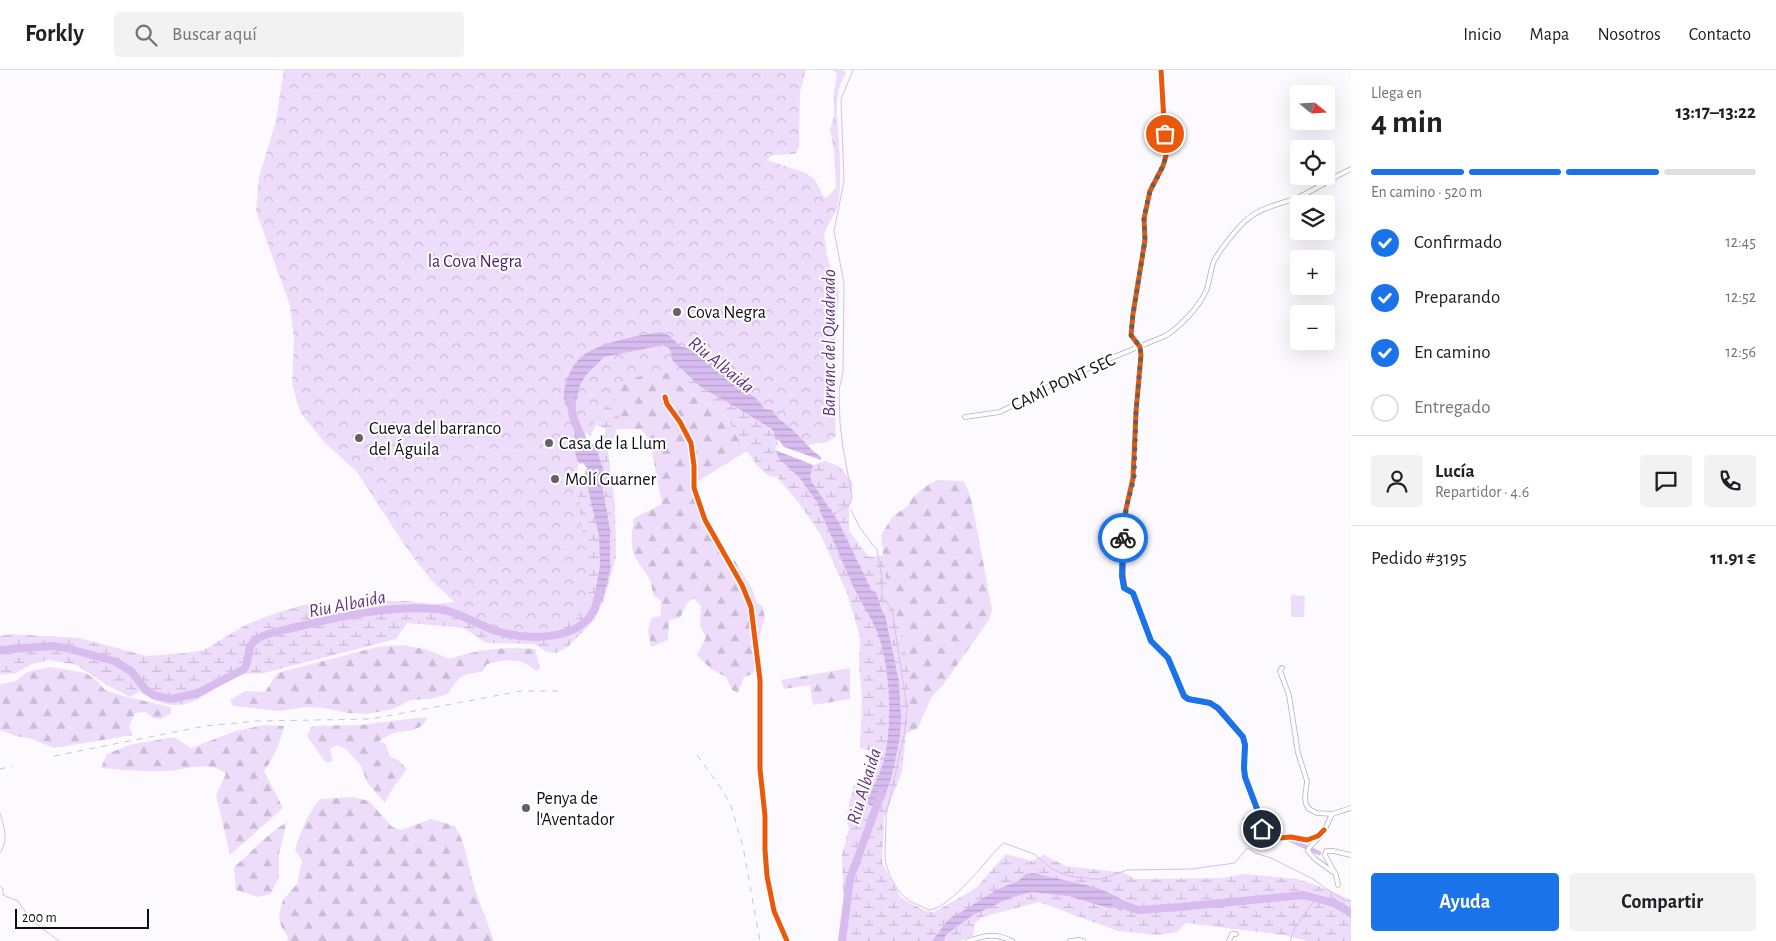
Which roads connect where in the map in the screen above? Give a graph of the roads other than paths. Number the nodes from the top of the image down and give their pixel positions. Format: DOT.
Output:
graph roads {
  1 [pos="1161,70"];
  2 [pos="1351,169"];
  3 [pos="1140,347"];
  4 [pos="665,397"];
  5 [pos="965,417"];
  6 [pos="1282,668"];
  7 [pos="1351,808"];
  8 [pos="1332,814"];
  9 [pos="1324,830"];
  10 [pos="1351,855"];
  11 [pos="1333,872"];
  12 [pos="1338,885"];
  13 [pos="1236,934"];
  14 [pos="787,941"];
  15 [pos="968,941"];
  16 [pos="1012,941"];
  17 [pos="1073,941"];
  18 [pos="1083,941"];
  19 [pos="1229,941"];
  1 -- 3 [label="street"];
  2 -- 3 [label="street, CAMÍ PONT SEC"];
  3 -- 5 [label="street, CAMÍ PONT SEC"];
  3 -- 9 [label="street"];
  4 -- 14 [label="street"];
  6 -- 8 [label="street"];
  7 -- 8 [label="street"];
  8 -- 9 [label="street"];
  9 -- 11 [label="street"];
  10 -- 11 [label="street"];
  11 -- 12 [label="street"];
  13 -- 19 [label="street"];
  15 -- 16 [label="street"];
  17 -- 18 [label="street"];
}
